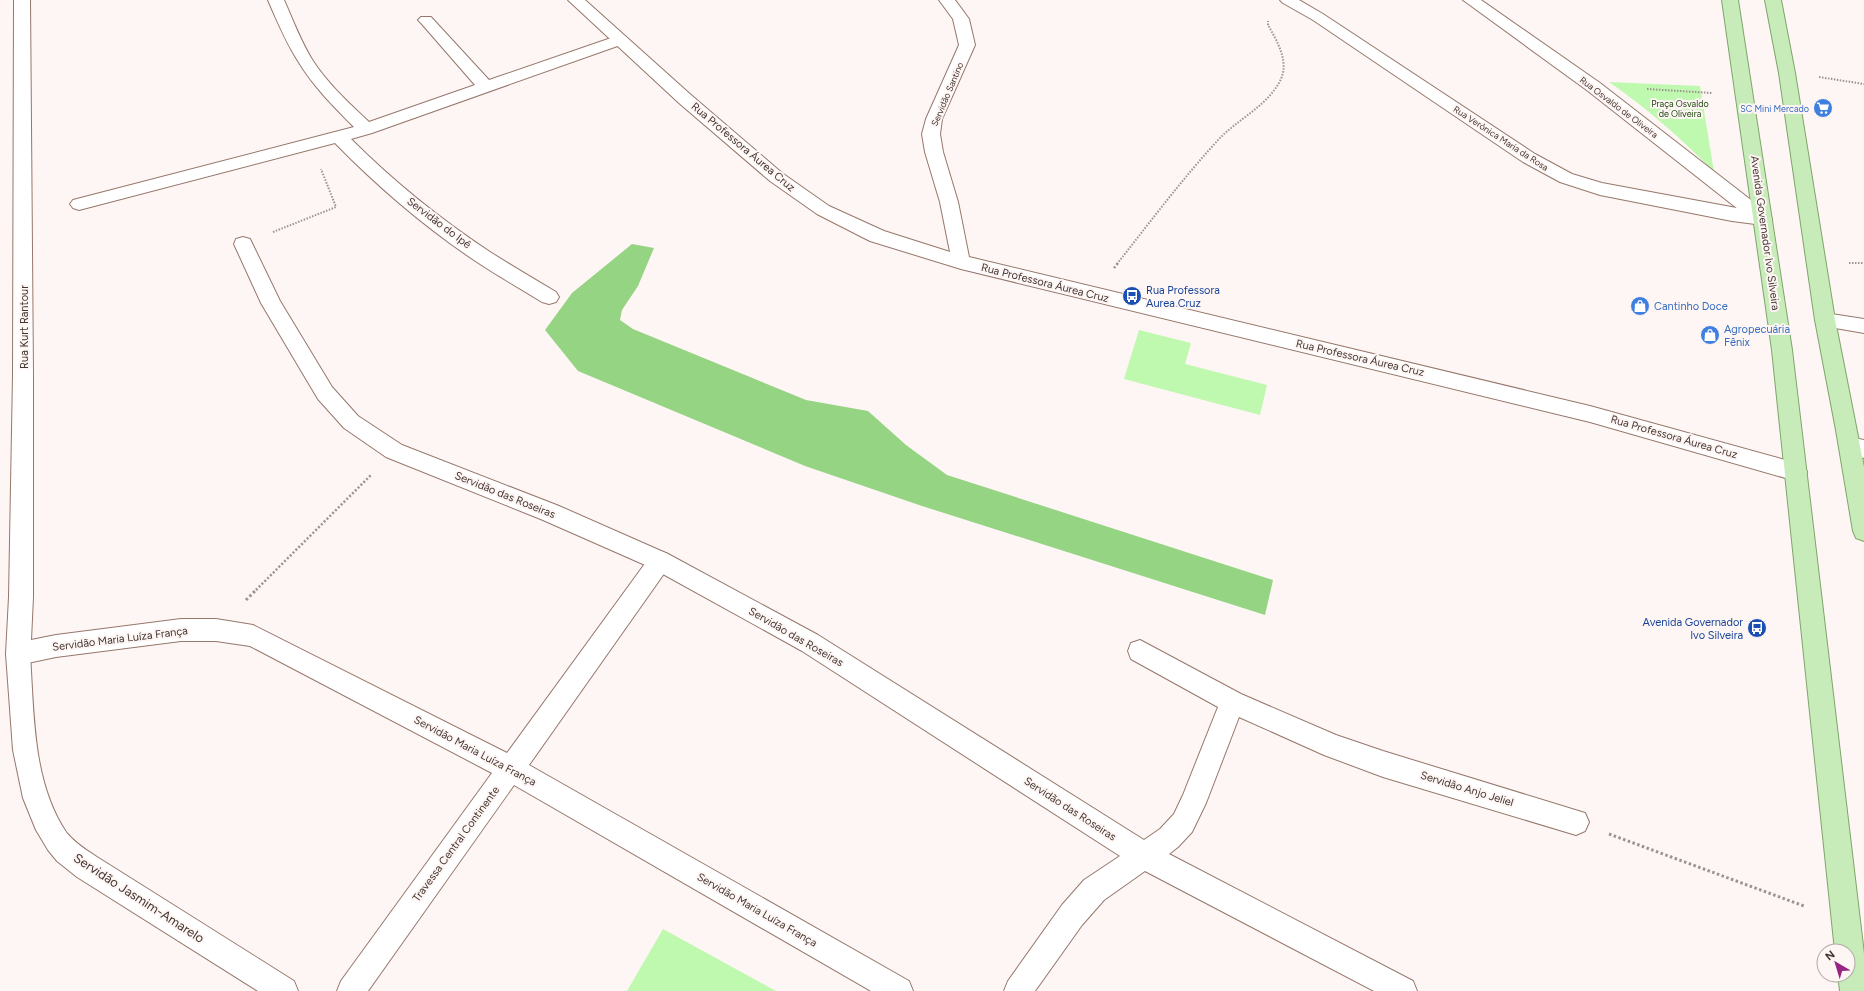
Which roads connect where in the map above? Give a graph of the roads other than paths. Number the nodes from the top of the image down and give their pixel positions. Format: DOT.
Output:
graph roads {
  1 [pos="22,0"];
  2 [pos="276,0"];
  3 [pos="576,0"];
  4 [pos="948,0"];
  5 [pos="1288,0"];
  6 [pos="1471,0"];
  7 [pos="1730,0"];
  8 [pos="1773,0"];
  9 [pos="426,20"];
  10 [pos="620,40"];
  11 [pos="486,86"];
  12 [pos="366,129"];
  13 [pos="339,137"];
  14 [pos="79,204"];
  15 [pos="1763,218"];
  16 [pos="242,244"];
  17 [pos="962,262"];
  18 [pos="549,297"];
  19 [pos="1825,320"];
  20 [pos="1864,326"];
  21 [pos="1857,448"];
  22 [pos="1796,472"];
  23 [pos="1864,530"];
  24 [pos="660,561"];
  25 [pos="1140,651"];
  26 [pos="18,654"];
  27 [pos="1232,702"];
  28 [pos="510,769"];
  29 [pos="1576,822"];
  30 [pos="1145,856"];
  31 [pos="284,991"];
  32 [pos="351,991"];
  33 [pos="899,991"];
  34 [pos="1018,991"];
  35 [pos="1403,991"];
  36 [pos="1854,991"];
  1 -- 26 [label="street, Rua Kurt Rantour"];
  2 -- 12 [label="street"];
  3 -- 10 [label="street, Rua Professora Áurea Cruz"];
  4 -- 17 [label="street, Servidão Santino"];
  5 -- 15 [label="street, Rua Verônica Maria da Rosa"];
  6 -- 15 [label="street, Rua Osvaldo de Oliveira"];
  7 -- 15 [label="main road, Avenida Governador Ivo Silveira"];
  8 -- 19 [label="main road"];
  9 -- 11 [label="street"];
  10 -- 11 [label="street"];
  10 -- 17 [label="street, Rua Professora Áurea Cruz"];
  11 -- 12 [label="street"];
  12 -- 13 [label="street"];
  13 -- 14 [label="street"];
  13 -- 18 [label="street, Servidão do Ipê"];
  15 -- 22 [label="main road, Avenida Governador Ivo Silveira"];
  16 -- 24 [label="street, Servidão das Roseiras"];
  17 -- 22 [label="street, Rua Professora Áurea Cruz"];
  19 -- 20 [label="street"];
  19 -- 21 [label="main road"];
  21 -- 23 [label="main road"];
  22 -- 36 [label="main road, Avenida Governador Ivo Silveira"];
  24 -- 28 [label="street, Travessa Central Continente"];
  24 -- 30 [label="street, Servidão das Roseiras"];
  25 -- 27 [label="street, Servidão Anjo Jeliel"];
  26 -- 28 [label="street, Servidão Maria Luíza França"];
  26 -- 31 [label="street, Servidão Jasmim-Amarelo"];
  27 -- 29 [label="street, Servidão Anjo Jeliel"];
  27 -- 30 [label="street"];
  28 -- 32 [label="street, Travessa Central Continente"];
  28 -- 33 [label="street, Servidão Maria Luíza França"];
  30 -- 34 [label="street"];
  30 -- 35 [label="street, Servidão das Roseiras"];
}
